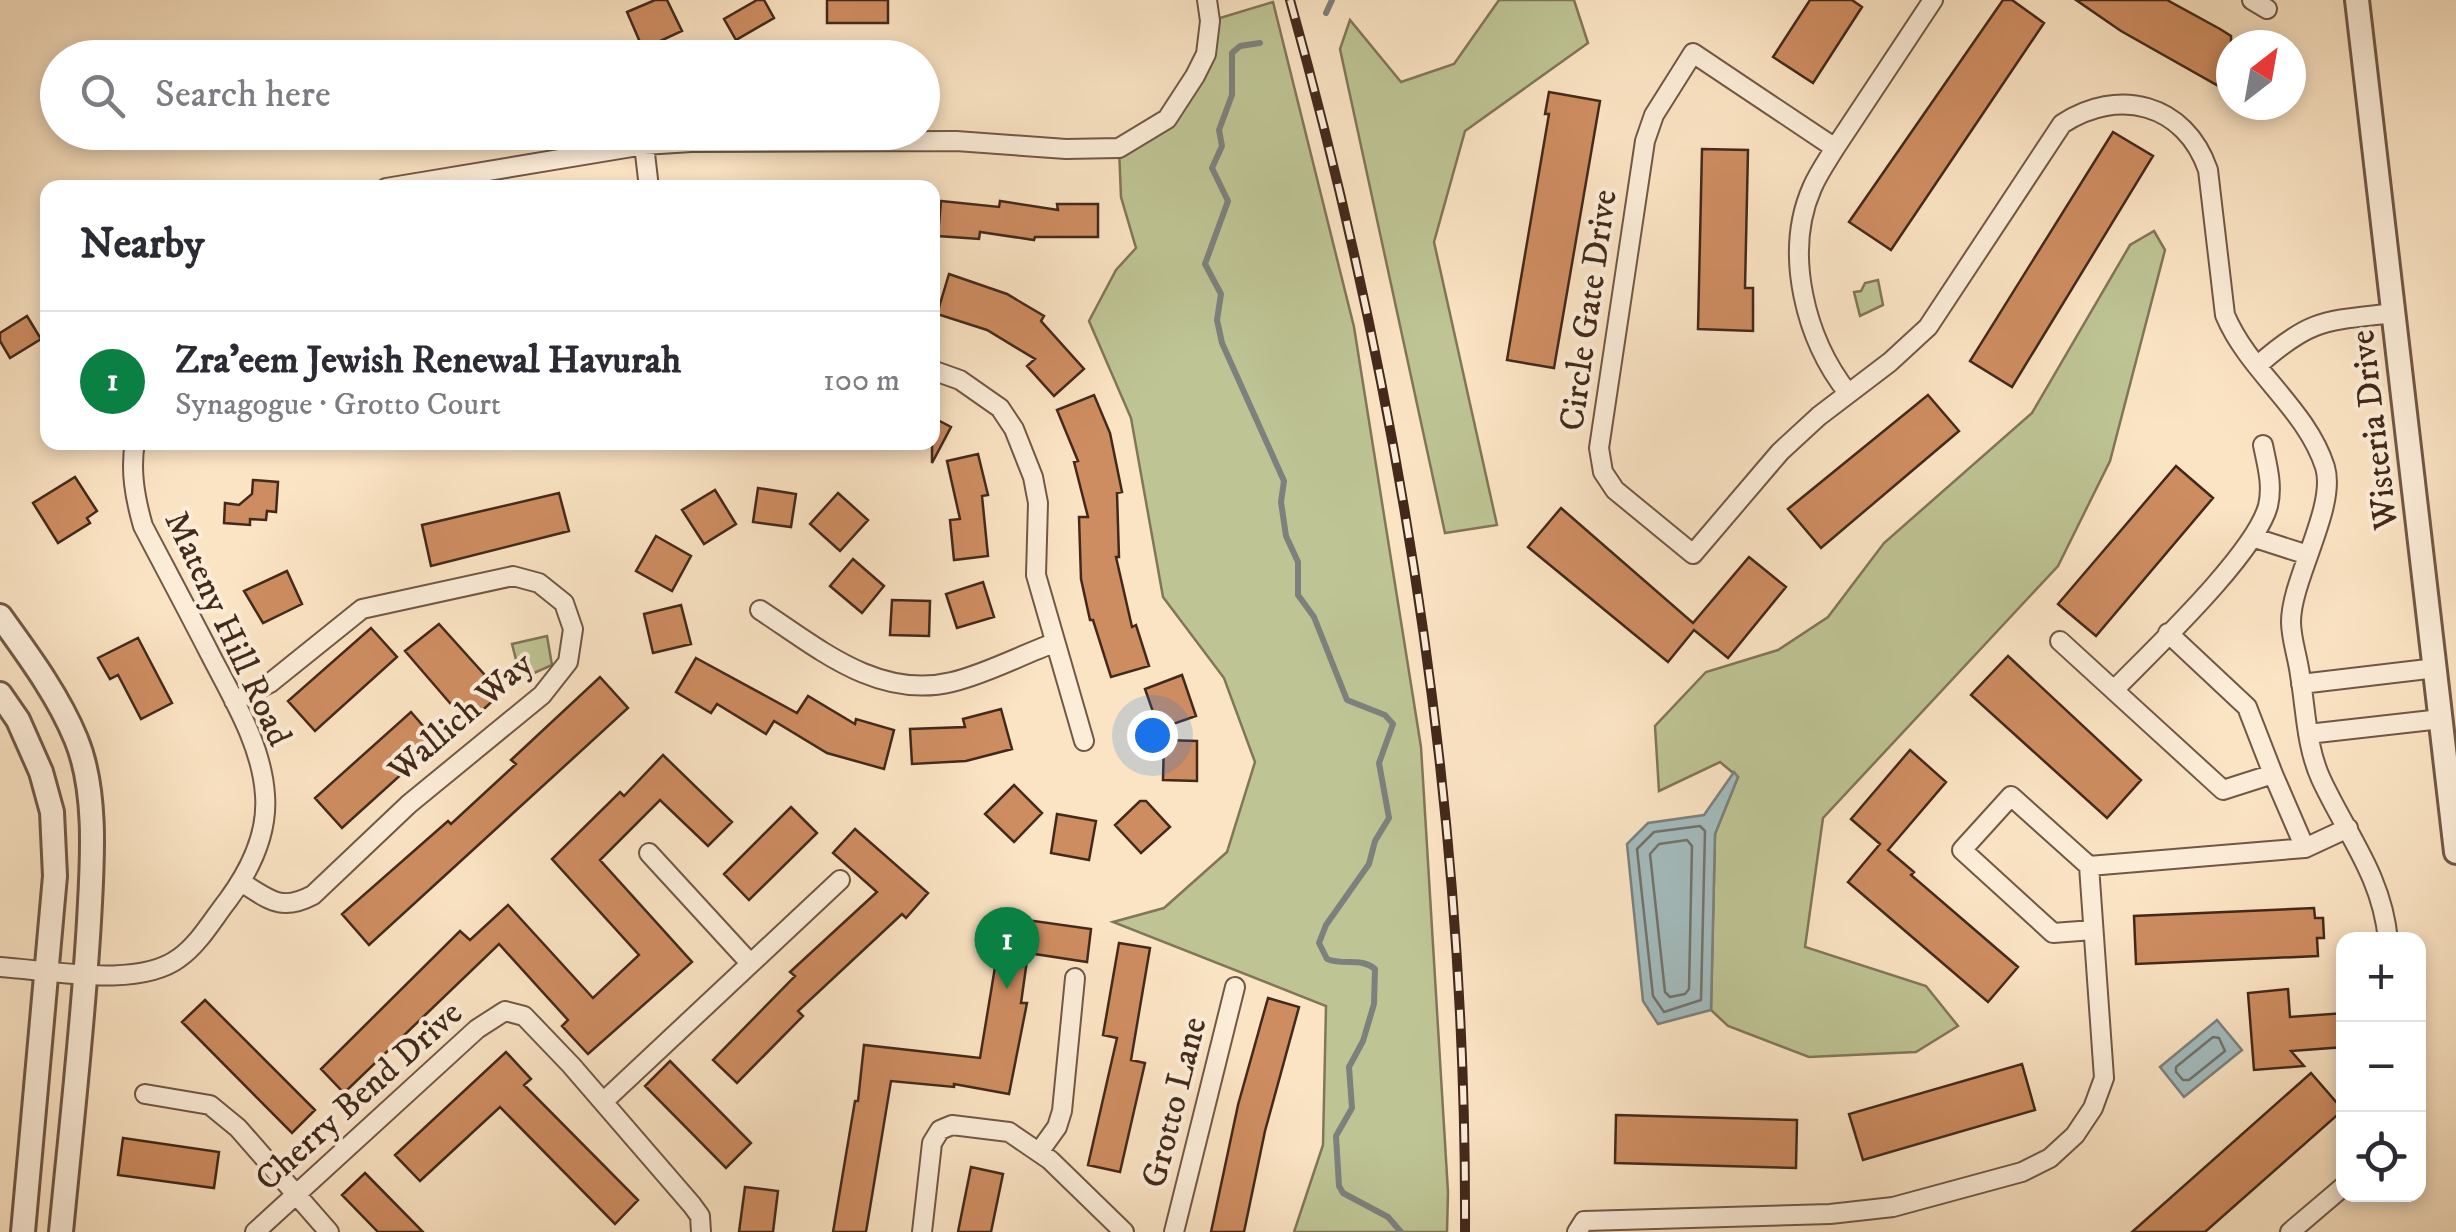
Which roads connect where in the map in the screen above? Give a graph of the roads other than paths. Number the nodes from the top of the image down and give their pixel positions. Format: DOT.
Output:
graph roads {
  1 [pos="1207,0"];
  2 [pos="1934,0"];
  3 [pos="2357,0"];
  4 [pos="940,142"];
  5 [pos="1835,148"];
  6 [pos="614,150"];
  7 [pos="644,150"];
  8 [pos="434,180"];
  9 [pos="647,180"];
  10 [pos="2394,313"];
  11 [pos="2257,366"];
  12 [pos="940,373"];
  13 [pos="1848,393"];
  14 [pos="2263,445"];
  15 [pos="135,450"];
  16 [pos="2254,538"];
  17 [pos="2308,555"];
  18 [pos="760,610"];
  19 [pos="0,616"];
  20 [pos="2168,633"];
  21 [pos="2060,641"];
  22 [pos="1054,642"];
  23 [pos="2436,668"];
  24 [pos="2302,684"];
  25 [pos="2115,690"];
  26 [pos="0,694"];
  27 [pos="234,700"];
  28 [pos="2442,720"];
  29 [pos="2308,734"];
  30 [pos="1084,740"];
  31 [pos="2273,774"];
  32 [pos="2348,828"];
  33 [pos="2305,848"];
  34 [pos="2456,852"];
  35 [pos="649,853"];
  36 [pos="2088,866"];
  37 [pos="840,880"];
  38 [pos="241,882"];
  39 [pos="2093,930"];
  40 [pos="2387,932"];
  41 [pos="750,962"];
  42 [pos="0,967"];
  43 [pos="47,970"];
  44 [pos="86,974"];
  45 [pos="1075,978"];
  46 [pos="1235,987"];
  47 [pos="145,1094"];
  48 [pos="603,1102"];
  49 [pos="1038,1152"];
  50 [pos="2336,1193"];
  51 [pos="295,1197"];
  52 [pos="1662,1225"];
  53 [pos="23,1232"];
  54 [pos="61,1232"];
  55 [pos="255,1232"];
  56 [pos="329,1232"];
  57 [pos="701,1232"];
  58 [pos="922,1232"];
  59 [pos="1124,1232"];
  60 [pos="1174,1232"];
  61 [pos="1577,1232"];
  62 [pos="2290,1232"];
  1 -- 4 [label="street"];
  2 -- 5 [label="street"];
  3 -- 10 [label="street, Wisteria Drive"];
  5 -- 13 [label="street"];
  5 -- 13 [label="street, Circle Gate Drive"];
  6 -- 8 [label="street"];
  7 -- 9 [label="street"];
  10 -- 11 [label="street"];
  10 -- 23 [label="street, Wisteria Drive"];
  11 -- 13 [label="street, Circle Gate Drive"];
  11 -- 17 [label="street, Circle Gate Drive"];
  12 -- 22 [label="street"];
  14 -- 16 [label="street"];
  15 -- 27 [label="street, Mateny Hill Road"];
  16 -- 17 [label="street"];
  16 -- 20 [label="street"];
  17 -- 24 [label="street, Circle Gate Drive"];
  18 -- 22 [label="street"];
  19 -- 44 [label="street"];
  20 -- 25 [label="street"];
  20 -- 31 [label="street"];
  21 -- 25 [label="street"];
  22 -- 30 [label="street"];
  23 -- 24 [label="street"];
  23 -- 28 [label="street, Wisteria Drive"];
  24 -- 29 [label="street, Circle Gate Drive"];
  25 -- 31 [label="street"];
  26 -- 43 [label="street"];
  27 -- 38 [label="street, Mateny Hill Road"];
  27 -- 38 [label="street, Wallich Way"];
  28 -- 29 [label="street"];
  28 -- 34 [label="street, Wisteria Drive"];
  29 -- 32 [label="street, Circle Gate Drive"];
  31 -- 33 [label="street"];
  32 -- 33 [label="street"];
  32 -- 40 [label="street, Circle Gate Drive"];
  33 -- 36 [label="street"];
  35 -- 41 [label="street"];
  36 -- 39 [label="street"];
  36 -- 39 [label="street"];
  37 -- 41 [label="street"];
  38 -- 44 [label="street, Mateny Hill Road"];
  39 -- 52 [label="street"];
  41 -- 48 [label="street"];
  42 -- 43 [label="street, Mateny Hill Road"];
  43 -- 44 [label="street, Mateny Hill Road"];
  43 -- 53 [label="street"];
  44 -- 54 [label="street"];
  45 -- 49 [label="street"];
  46 -- 60 [label="street, Grotto Lane"];
  47 -- 51 [label="street"];
  48 -- 51 [label="street, Cherry Bend Drive"];
  48 -- 57 [label="street, Cherry Bend Drive"];
  49 -- 58 [label="street, Grotto Lane"];
  49 -- 59 [label="street, Grotto Lane"];
  50 -- 62 [label="street"];
  51 -- 55 [label="street, Cherry Bend Drive"];
  51 -- 56 [label="street"];
  52 -- 61 [label="street"];
}
